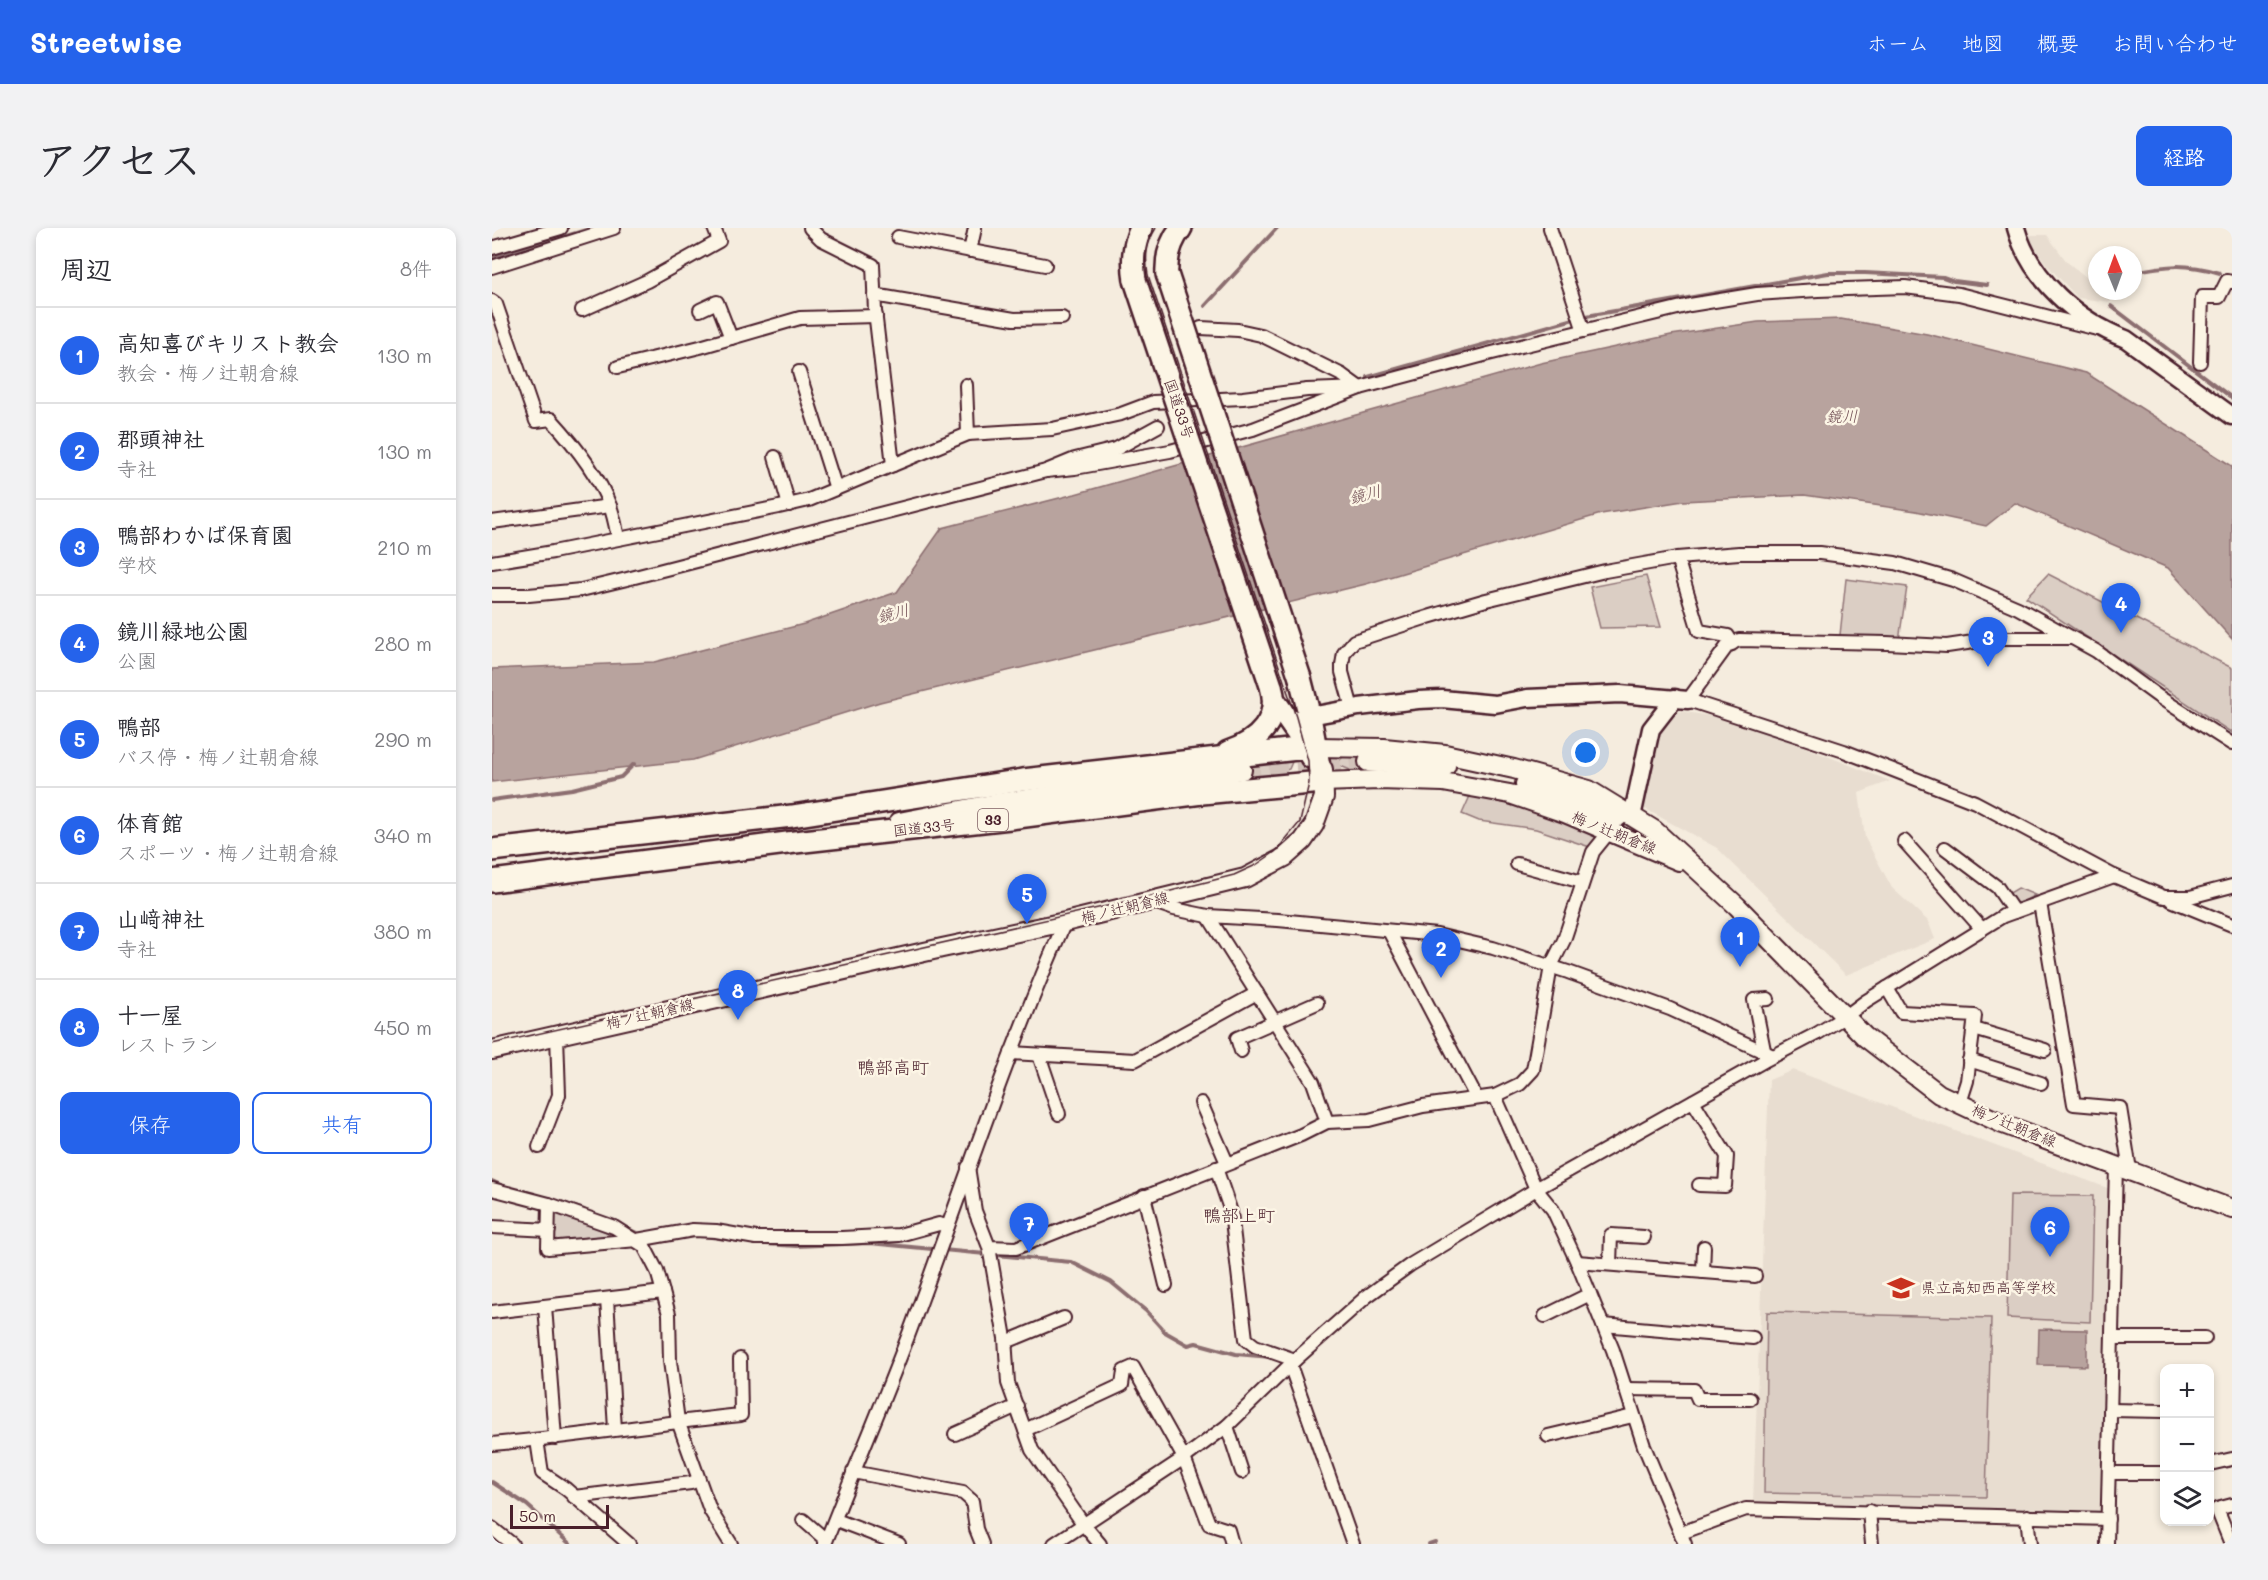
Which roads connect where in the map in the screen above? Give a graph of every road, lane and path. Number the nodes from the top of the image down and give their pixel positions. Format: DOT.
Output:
graph roads {
  1 [pos="561,228"];
  2 [pos="614,228"];
  3 [pos="714,228"];
  4 [pos="810,228"];
  5 [pos="975,228"];
  6 [pos="1141,228"];
  7 [pos="1181,228"];
  8 [pos="1550,228"];
  9 [pos="2016,228"];
  10 [pos="898,237"];
  11 [pos="492,248"];
  12 [pos="970,251"];
  13 [pos="1045,265"];
  14 [pos="494,266"];
  15 [pos="2232,282"];
  16 [pos="874,294"];
  17 [pos="492,301"];
  18 [pos="582,310"];
  19 [pos="700,310"];
  20 [pos="876,316"];
  21 [pos="1062,318"];
  22 [pos="1201,328"];
  23 [pos="1584,331"];
  24 [pos="2108,332"];
  25 [pos="731,338"];
  26 [pos="2200,362"];
  27 [pos="618,367"];
  28 [pos="798,372"];
  29 [pos="966,385"];
  30 [pos="1360,388"];
  31 [pos="2232,416"];
  32 [pos="1158,426"];
  33 [pos="968,434"];
  34 [pos="775,456"];
  35 [pos="893,465"];
  36 [pos="1046,471"];
  37 [pos="836,489"];
  38 [pos="789,505"];
  39 [pos="610,506"];
  40 [pos="492,522"];
  41 [pos="618,538"];
  42 [pos="1677,558"];
  43 [pos="492,562"];
  44 [pos="492,596"];
  45 [pos="2073,638"];
  46 [pos="1732,644"];
  47 [pos="1275,698"];
  48 [pos="1681,699"];
  49 [pos="1352,708"];
  50 [pos="1310,717"];
  51 [pos="2232,744"];
  52 [pos="1311,747"];
  53 [pos="1340,747"];
  54 [pos="1204,760"];
  55 [pos="1368,762"];
  56 [pos="1242,771"];
  57 [pos="1322,782"];
  58 [pos="997,803"];
  59 [pos="792,816"];
  60 [pos="1632,817"];
  61 [pos="1610,831"];
  62 [pos="1649,838"];
  63 [pos="795,842"];
  64 [pos="1904,842"];
  65 [pos="1945,848"];
  66 [pos="492,850"];
  67 [pos="1517,864"];
  68 [pos="2114,876"];
  69 [pos="492,881"];
  70 [pos="1582,882"];
  71 [pos="2232,886"];
  72 [pos="2164,897"];
  73 [pos="1150,901"];
  74 [pos="2040,903"];
  75 [pos="2014,912"];
  76 [pos="1208,916"];
  77 [pos="1065,922"];
  78 [pos="2232,925"];
  79 [pos="1982,929"];
  80 [pos="1389,931"];
  81 [pos="1551,966"];
  82 [pos="1887,988"];
  83 [pos="1257,993"];
  84 [pos="1768,999"];
  85 [pos="1317,1003"];
  86 [pos="1846,1016"];
  87 [pos="1275,1020"];
  88 [pos="1974,1029"];
  89 [pos="557,1035"];
  90 [pos="492,1050"];
  91 [pos="2045,1050"];
  92 [pos="1241,1051"];
  93 [pos="1011,1053"];
  94 [pos="1769,1053"];
  95 [pos="1039,1055"];
  96 [pos="1969,1060"];
  97 [pos="2041,1083"];
  98 [pos="1495,1096"];
  99 [pos="1476,1097"];
  100 [pos="1693,1101"];
  101 [pos="1201,1103"];
  102 [pos="1960,1103"];
  103 [pos="1059,1114"];
  104 [pos="1327,1122"];
  105 [pos="539,1148"];
  106 [pos="1222,1165"];
  107 [pos="968,1167"];
  108 [pos="2123,1167"];
  109 [pos="1699,1185"];
  110 [pos="492,1189"];
  111 [pos="1536,1189"];
  112 [pos="1144,1196"];
  113 [pos="549,1204"];
  114 [pos="2232,1209"];
  115 [pos="948,1226"];
  116 [pos="492,1227"];
  117 [pos="549,1230"];
  118 [pos="1644,1237"];
  119 [pos="637,1240"];
  120 [pos="1704,1247"];
  121 [pos="990,1253"];
  122 [pos="1576,1262"];
  123 [pos="1610,1264"];
  124 [pos="1703,1272"];
  125 [pos="1755,1276"];
  126 [pos="1166,1285"];
  127 [pos="663,1292"];
  128 [pos="1590,1294"];
  129 [pos="607,1299"];
  130 [pos="545,1306"];
  131 [pos="492,1312"];
  132 [pos="1545,1316"];
  133 [pos="1064,1318"];
  134 [pos="1603,1325"];
  135 [pos="1753,1338"];
  136 [pos="2112,1338"];
  137 [pos="2205,1338"];
  138 [pos="1006,1342"];
  139 [pos="740,1359"];
  140 [pos="1292,1362"];
  141 [pos="1625,1389"];
  142 [pos="1750,1399"];
  143 [pos="1017,1406"];
  144 [pos="2110,1410"];
  145 [pos="2160,1411"];
  146 [pos="1633,1416"];
  147 [pos="678,1421"];
  148 [pos="1227,1426"];
  149 [pos="615,1429"];
  150 [pos="1025,1430"];
  151 [pos="955,1434"];
  152 [pos="1548,1436"];
  153 [pos="555,1438"];
  154 [pos="537,1440"];
  155 [pos="492,1444"];
  156 [pos="1184,1458"];
  157 [pos="2232,1459"];
  158 [pos="2214,1463"];
  159 [pos="1242,1472"];
  160 [pos="853,1473"];
  161 [pos="2109,1473"];
  162 [pos="2160,1473"];
  163 [pos="698,1480"];
  164 [pos="574,1497"];
  165 [pos="2232,1505"];
  166 [pos="1869,1511"];
  167 [pos="2027,1516"];
  168 [pos="2108,1519"];
  169 [pos="803,1520"];
  170 [pos="836,1520"];
  171 [pos="1084,1525"];
  172 [pos="492,1528"];
  173 [pos="1683,1538"];
  174 [pos="826,1542"];
  175 [pos="512,1544"];
  176 [pos="628,1544"];
  177 [pos="731,1544"];
  178 [pos="899,1544"];
  179 [pos="982,1544"];
  180 [pos="1054,1544"];
  181 [pos="1100,1544"];
  182 [pos="1232,1544"];
  183 [pos="1353,1544"];
  184 [pos="1872,1544"];
  185 [pos="2030,1544"];
  186 [pos="2107,1544"];
  187 [pos="2231,1544"];
  1 -- 11 [label="street"];
  2 -- 14 [label="street"];
  3 -- 18 [label="street"];
  4 -- 16 [label="street"];
  5 -- 12 [label="street"];
  6 -- 47 [label="highway, 国道33号, bridge"];
  7 -- 50 [label="highway, 国道33号, bridge"];
  8 -- 23 [label="street"];
  9 -- 24 [label="street"];
  10 -- 12 [label="street"];
  12 -- 13 [label="street"];
  15 -- 26 [label="street"];
  16 -- 20 [label="street"];
  16 -- 21 [label="street"];
  17 -- 39 [label="street"];
  19 -- 25 [label="street"];
  20 -- 25 [label="street"];
  20 -- 35 [label="street"];
  22 -- 30 [label="street"];
  23 -- 24 [label="street"];
  23 -- 30 [label="street"];
  24 -- 31 [label="street"];
  25 -- 27 [label="street"];
  28 -- 37 [label="street"];
  29 -- 33 [label="street"];
  30 -- 33 [label="street"];
  30 -- 36 [label="street"];
  32 -- 36 [label="street"];
  33 -- 35 [label="street"];
  34 -- 38 [label="street"];
  35 -- 37 [label="street"];
  36 -- 44 [label="street"];
  37 -- 38 [label="street"];
  38 -- 41 [label="street"];
  39 -- 40 [label="street"];
  39 -- 41 [label="street"];
  41 -- 43 [label="street"];
  42 -- 45 [label="street"];
  42 -- 46 [label="street"];
  42 -- 49 [label="street"];
  45 -- 46 [label="street"];
  45 -- 51 [label="street"];
  46 -- 48 [label="street"];
  47 -- 50 [label="street"];
  47 -- 52 [label="highway"];
  47 -- 54 [label="highway, 国道33号 / 33"];
  48 -- 49 [label="street"];
  48 -- 60 [label="street"];
  48 -- 68 [label="street"];
  49 -- 50 [label="street"];
  50 -- 52 [label="highway, 国道33号"];
  52 -- 53 [label="main road, 梅ノ辻朝倉線"];
  52 -- 54 [label="highway, 国道33号 / 33"];
  52 -- 57 [label="highway, 国道33号"];
  53 -- 57 [label="main road"];
  53 -- 60 [label="main road, 梅ノ辻朝倉線"];
  54 -- 59 [label="highway, 国道33号 / 33"];
  55 -- 62 [label="main road"];
  56 -- 58 [label="main road"];
  57 -- 61 [label="main road, 梅ノ辻朝倉線"];
  57 -- 63 [label="highway, 国道33号 / 33"];
  57 -- 73 [label="main road, 梅ノ辻朝倉線"];
  58 -- 59 [label="main road"];
  58 -- 63 [label="main road"];
  59 -- 66 [label="highway, 国道33号 / 33"];
  60 -- 62 [label="main road, 梅ノ辻朝倉線"];
  61 -- 62 [label="main road, 梅ノ辻朝倉線"];
  61 -- 70 [label="street"];
  62 -- 86 [label="main road, 梅ノ辻朝倉線"];
  63 -- 69 [label="highway, 国道33号 / 33"];
  64 -- 79 [label="street"];
  65 -- 75 [label="street"];
  67 -- 70 [label="street"];
  68 -- 72 [label="street"];
  68 -- 74 [label="street"];
  70 -- 81 [label="street"];
  71 -- 72 [label="street"];
  72 -- 78 [label="street"];
  73 -- 76 [label="street"];
  73 -- 77 [label="main road, 梅ノ辻朝倉線"];
  74 -- 75 [label="street"];
  74 -- 108 [label="street"];
  75 -- 79 [label="street"];
  76 -- 80 [label="street"];
  76 -- 83 [label="street"];
  77 -- 89 [label="main road, 梅ノ辻朝倉線"];
  77 -- 93 [label="street"];
  79 -- 82 [label="street"];
  80 -- 81 [label="street"];
  80 -- 99 [label="street"];
  81 -- 94 [label="street"];
  81 -- 98 [label="street"];
  82 -- 86 [label="street"];
  82 -- 88 [label="street"];
  83 -- 87 [label="street"];
  83 -- 95 [label="street"];
  84 -- 94 [label="street"];
  85 -- 87 [label="street"];
  86 -- 94 [label="street"];
  86 -- 102 [label="main road, 梅ノ辻朝倉線"];
  87 -- 92 [label="street"];
  87 -- 104 [label="street"];
  88 -- 91 [label="street"];
  88 -- 96 [label="street"];
  89 -- 90 [label="main road, 梅ノ辻朝倉線"];
  89 -- 105 [label="street"];
  93 -- 95 [label="street"];
  93 -- 107 [label="street"];
  94 -- 100 [label="street"];
  95 -- 103 [label="street"];
  96 -- 97 [label="street"];
  96 -- 102 [label="street"];
  98 -- 99 [label="street"];
  98 -- 111 [label="street"];
  99 -- 104 [label="street"];
  100 -- 109 [label="street"];
  100 -- 111 [label="street"];
  101 -- 106 [label="street"];
  102 -- 108 [label="main road, 梅ノ辻朝倉線"];
  104 -- 106 [label="street"];
  106 -- 112 [label="street"];
  106 -- 140 [label="street"];
  107 -- 115 [label="street"];
  107 -- 121 [label="street"];
  108 -- 114 [label="main road, 梅ノ辻朝倉線"];
  108 -- 136 [label="street"];
  110 -- 113 [label="street"];
  111 -- 122 [label="street"];
  111 -- 140 [label="street"];
  112 -- 121 [label="street"];
  112 -- 126 [label="street"];
  113 -- 117 [label="street"];
  113 -- 119 [label="street"];
  115 -- 119 [label="street"];
  115 -- 160 [label="street"];
  116 -- 117 [label="street"];
  117 -- 119 [label="street"];
  118 -- 123 [label="street"];
  119 -- 127 [label="street"];
  120 -- 124 [label="street"];
  121 -- 138 [label="street"];
  122 -- 123 [label="street"];
  122 -- 128 [label="street"];
  123 -- 124 [label="street"];
  124 -- 125 [label="street"];
  127 -- 129 [label="street"];
  127 -- 147 [label="street"];
  128 -- 132 [label="street"];
  128 -- 134 [label="street"];
  129 -- 130 [label="street"];
  129 -- 149 [label="street"];
  130 -- 131 [label="street"];
  130 -- 153 [label="street"];
  133 -- 138 [label="street"];
  134 -- 135 [label="street"];
  134 -- 141 [label="street"];
  136 -- 137 [label="street"];
  136 -- 144 [label="street"];
  138 -- 143 [label="street"];
  139 -- 147 [label="street"];
  140 -- 148 [label="street"];
  140 -- 183 [label="street"];
  141 -- 142 [label="street"];
  141 -- 146 [label="street"];
  143 -- 150 [label="street"];
  143 -- 151 [label="street"];
  144 -- 145 [label="street"];
  144 -- 161 [label="street"];
  146 -- 152 [label="street"];
  146 -- 173 [label="street"];
  147 -- 149 [label="street"];
  147 -- 163 [label="street"];
  148 -- 156 [label="street"];
  148 -- 159 [label="street"];
  149 -- 153 [label="street"];
  150 -- 156 [label="street"];
  150 -- 171 [label="street"];
  153 -- 154 [label="street"];
  154 -- 155 [label="street"];
  154 -- 164 [label="street"];
  156 -- 171 [label="street"];
  156 -- 182 [label="street"];
  157 -- 158 [label="street"];
  160 -- 170 [label="street"];
  160 -- 179 [label="street"];
  161 -- 162 [label="street"];
  161 -- 168 [label="street"];
  163 -- 164 [label="street"];
  163 -- 177 [label="street"];
  164 -- 176 [label="street"];
  165 -- 187 [label="street"];
  166 -- 167 [label="street"];
  166 -- 173 [label="street"];
  166 -- 184 [label="street"];
  167 -- 168 [label="street"];
  167 -- 185 [label="street"];
  168 -- 186 [label="street"];
  169 -- 174 [label="street"];
  170 -- 174 [label="street"];
  170 -- 178 [label="street"];
  171 -- 180 [label="street"];
  171 -- 181 [label="street"];
  172 -- 175 [label="street"];
}
